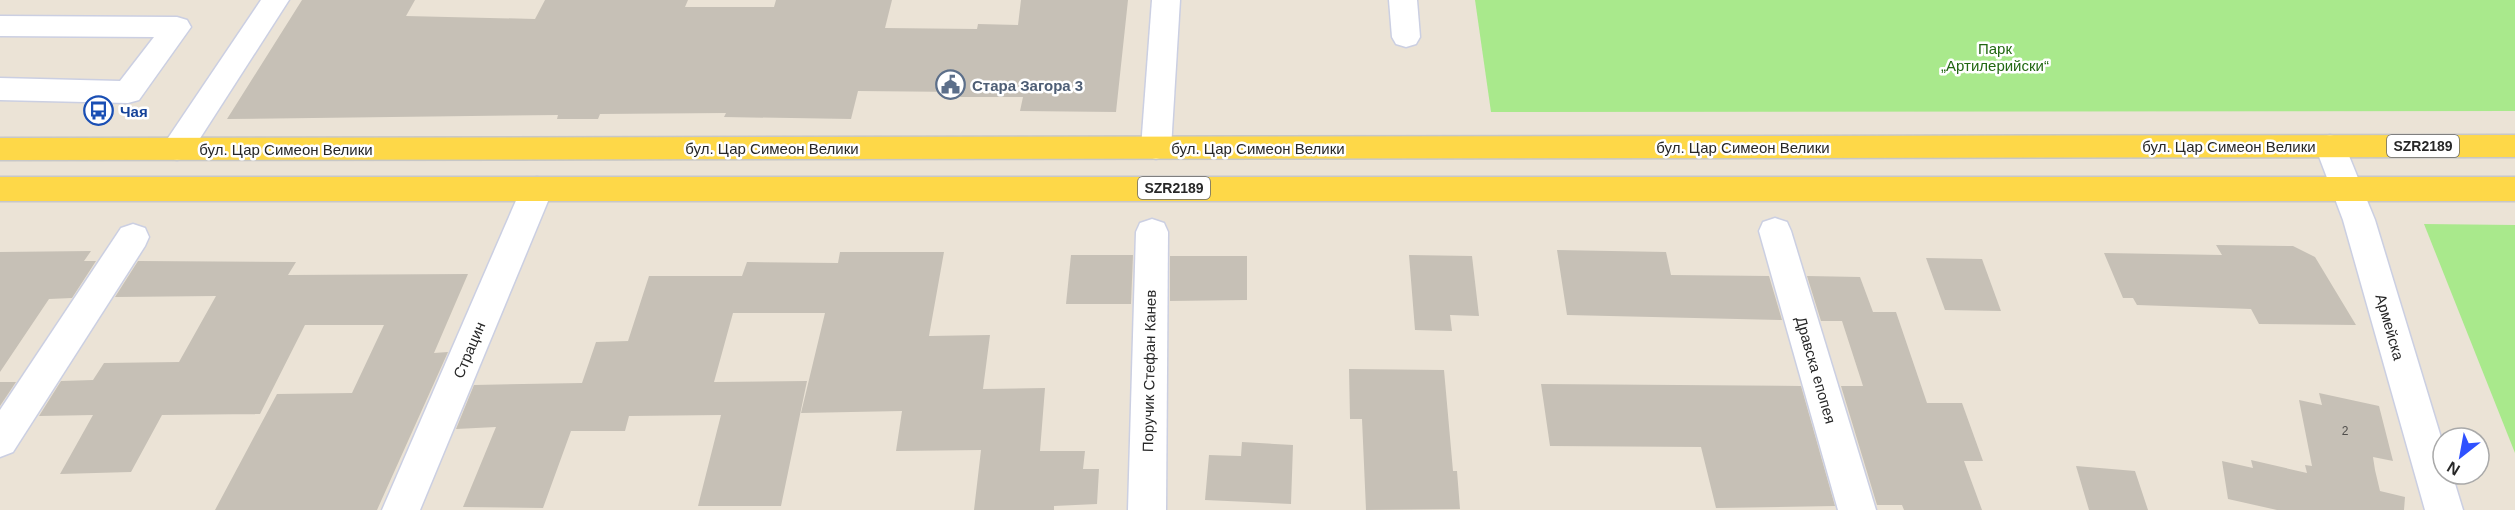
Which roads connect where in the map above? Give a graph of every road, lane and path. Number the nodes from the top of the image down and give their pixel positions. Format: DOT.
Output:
graph roads {
  1 [pos="275,0"];
  2 [pos="1166,0"];
  3 [pos="1403,0"];
  4 [pos="0,26"];
  5 [pos="1406,37"];
  6 [pos="0,89"];
  7 [pos="2330,146"];
  8 [pos="2515,147"];
  9 [pos="177,148"];
  10 [pos="1156,148"];
  11 [pos="0,149"];
  12 [pos="2347,188"];
  13 [pos="0,189"];
  14 [pos="537,189"];
  15 [pos="2515,189"];
  16 [pos="1775,231"];
  17 [pos="1152,232"];
  18 [pos="133,237"];
  19 [pos="0,441"];
  20 [pos="401,510"];
  21 [pos="1147,510"];
  22 [pos="1857,510"];
  23 [pos="2444,510"];
  1 -- 9 [label="street"];
  2 -- 10 [label="street"];
  3 -- 5 [label="street"];
  4 -- 6 [label="street"];
  7 -- 8 [label="main road, бул. Цар Симеон Велики / SZR2189"];
  7 -- 10 [label="main road, бул. Цар Симеон Велики / SZR2189"];
  7 -- 12 [label="street, Армейска"];
  9 -- 10 [label="main road, бул. Цар Симеон Велики / SZR2189"];
  9 -- 11 [label="main road, бул. Цар Симеон Велики / SZR2189"];
  12 -- 14 [label="main road, SZR2189"];
  12 -- 15 [label="main road, SZR2189"];
  12 -- 23 [label="street, Армейска"];
  13 -- 14 [label="main road, SZR2189"];
  14 -- 20 [label="street, Страцин"];
  16 -- 22 [label="street, Дравска епопея"];
  17 -- 21 [label="street, Поручик Стефан Канев"];
  18 -- 19 [label="street"];
}
